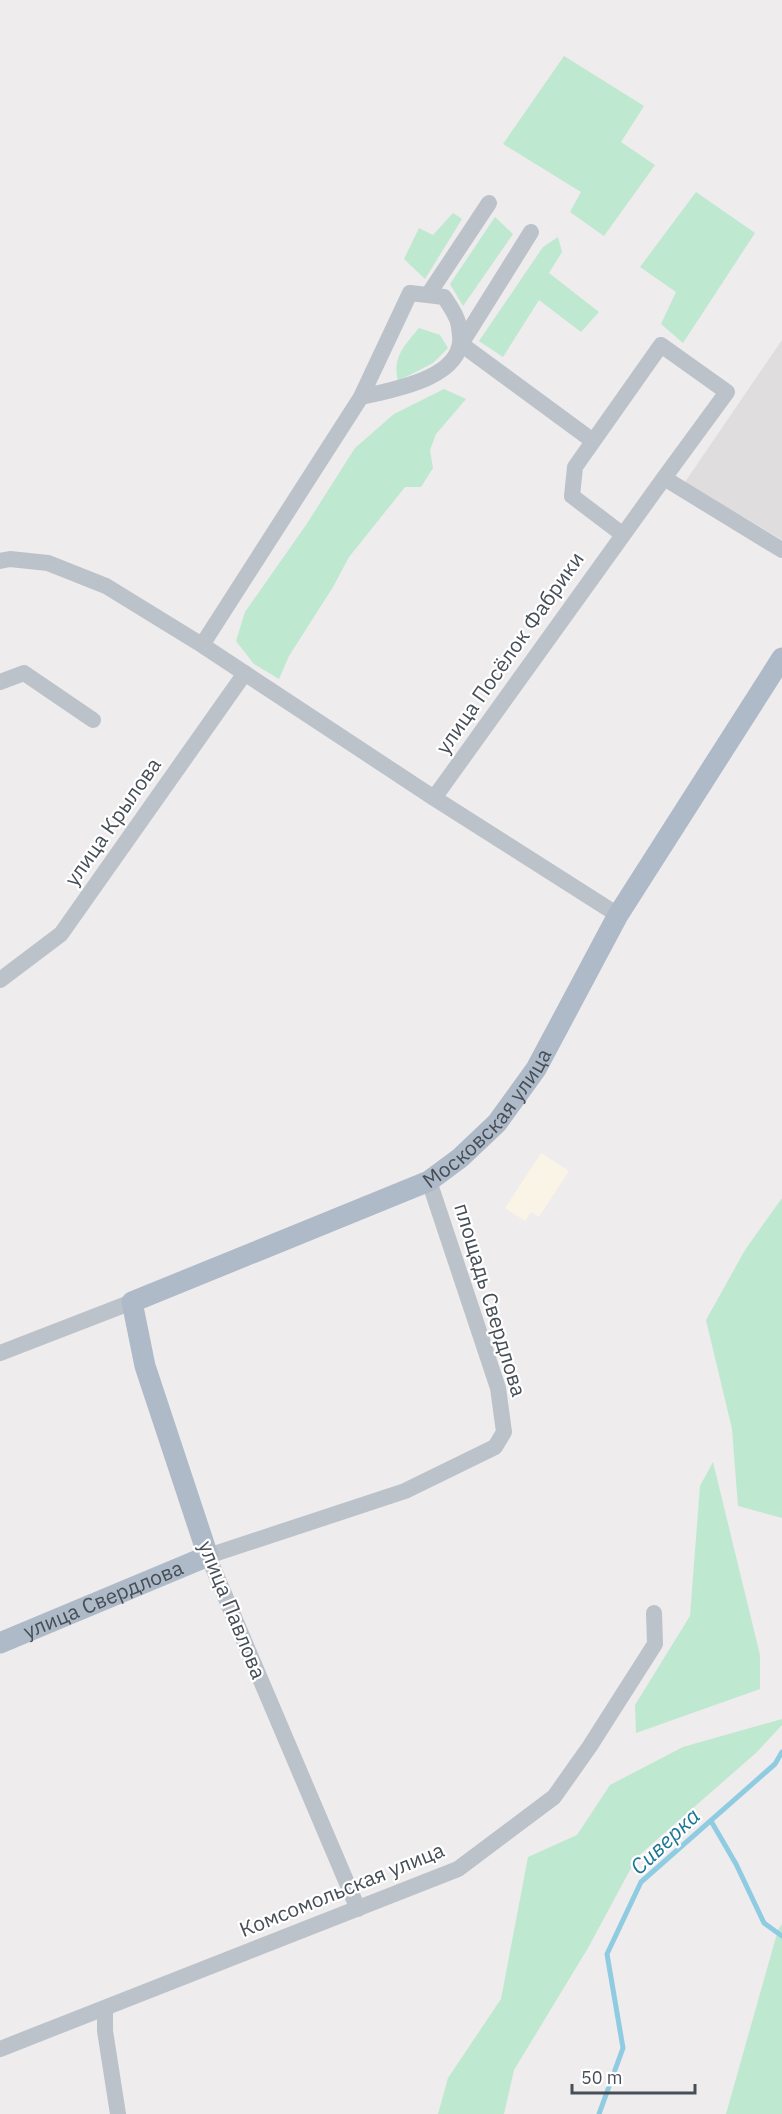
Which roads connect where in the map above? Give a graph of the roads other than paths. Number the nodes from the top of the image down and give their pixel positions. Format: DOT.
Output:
graph roads {
  1 [pos="489,203"];
  2 [pos="531,232"];
  3 [pos="428,295"];
  4 [pos="460,344"];
  5 [pos="361,397"];
  6 [pos="593,441"];
  7 [pos="664,478"];
  8 [pos="622,534"];
  9 [pos="782,550"];
  10 [pos="0,561"];
  11 [pos="202,645"];
  12 [pos="782,658"];
  13 [pos="245,674"];
  14 [pos="0,682"];
  15 [pos="93,720"];
  16 [pos="434,798"];
  17 [pos="618,915"];
  18 [pos="0,980"];
  19 [pos="429,1181"];
  20 [pos="132,1302"];
  21 [pos="0,1353"];
  22 [pos="208,1556"];
  23 [pos="654,1613"];
  24 [pos="0,1643"];
  25 [pos="358,1909"];
  26 [pos="105,2008"];
  27 [pos="0,2049"];
  28 [pos="118,2114"];
  1 -- 3 [label="street"];
  2 -- 4 [label="street"];
  3 -- 4 [label="street"];
  3 -- 5 [label="street"];
  4 -- 5 [label="street"];
  4 -- 6 [label="street"];
  5 -- 11 [label="street"];
  6 -- 7 [label="street, улица Посёлок Фабрики"];
  6 -- 8 [label="street, улица Посёлок Фабрики"];
  7 -- 8 [label="street, улица Посёлок Фабрики"];
  7 -- 9 [label="street"];
  8 -- 16 [label="street, улица Посёлок Фабрики"];
  10 -- 11 [label="street"];
  11 -- 13 [label="street"];
  12 -- 17 [label="main road, Московская улица"];
  13 -- 16 [label="street"];
  13 -- 18 [label="street, улица Крылова"];
  14 -- 15 [label="street"];
  16 -- 17 [label="street"];
  17 -- 19 [label="main road, Московская улица"];
  19 -- 20 [label="main road, Московская улица"];
  19 -- 22 [label="street, площадь Свердлова"];
  20 -- 21 [label="street, Московская улица"];
  20 -- 22 [label="main road, улица Павлова"];
  22 -- 24 [label="main road, улица Свердлова"];
  22 -- 25 [label="street, улица Павлова"];
  23 -- 25 [label="street, Комсомольская улица"];
  25 -- 26 [label="street, Комсомольская улица"];
  26 -- 27 [label="street, Комсомольская улица"];
  26 -- 28 [label="street"];
}
